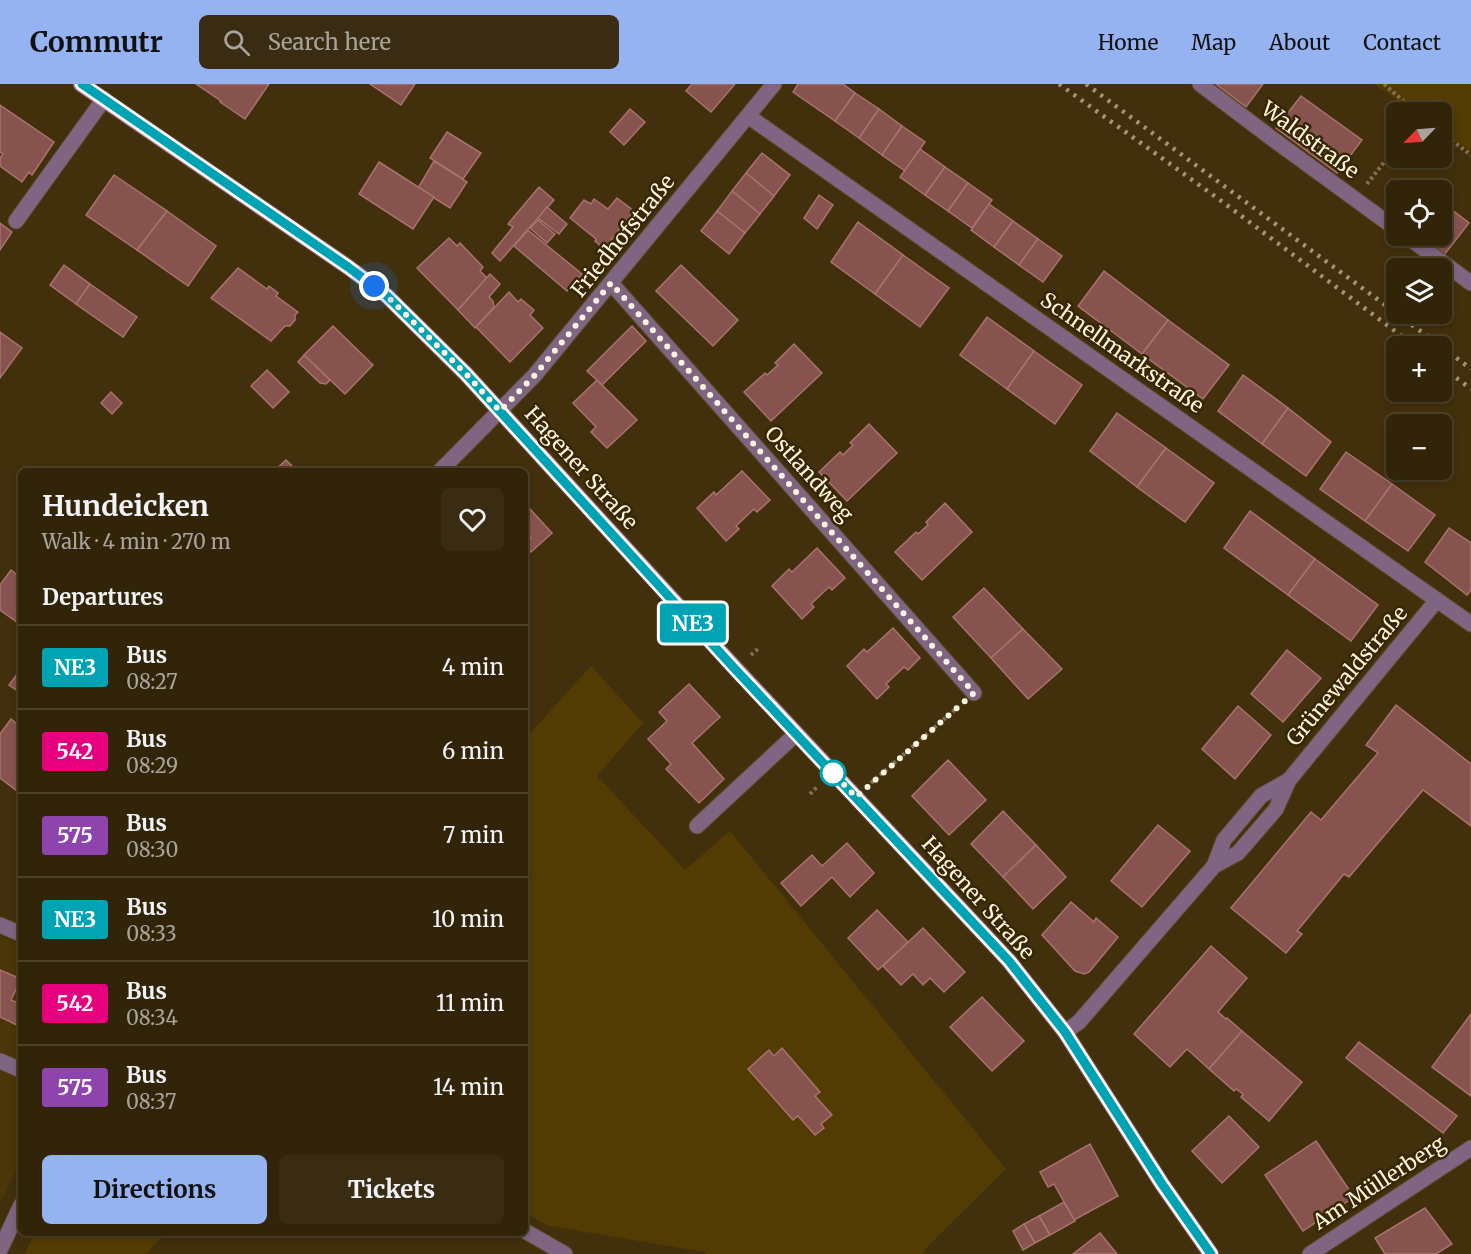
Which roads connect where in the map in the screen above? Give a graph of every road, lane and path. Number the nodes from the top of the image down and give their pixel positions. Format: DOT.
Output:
graph roads {
  1 [pos="81,84"];
  2 [pos="774,84"];
  3 [pos="1200,84"];
  4 [pos="1384,84"];
  5 [pos="104,99"];
  6 [pos="1405,102"];
  7 [pos="748,116"];
  8 [pos="1452,141"];
  9 [pos="1471,155"];
  10 [pos="1386,160"];
  11 [pos="1367,184"];
  12 [pos="16,221"];
  13 [pos="1386,222"];
  14 [pos="1420,246"];
  15 [pos="611,283"];
  16 [pos="1471,283"];
  17 [pos="500,411"];
  18 [pos="443,468"];
  19 [pos="1437,600"];
  20 [pos="1471,624"];
  21 [pos="974,693"];
  22 [pos="796,734"];
  23 [pos="856,797"];
  24 [pos="698,826"];
  25 [pos="0,925"];
  26 [pos="18,933"];
  27 [pos="1065,1032"];
  28 [pos="0,1060"];
  29 [pos="18,1069"];
  30 [pos="1471,1148"];
  31 [pos="18,1211"];
  32 [pos="528,1233"];
  33 [pos="0,1250"];
  34 [pos="565,1254"];
  35 [pos="1211,1254"];
  36 [pos="1310,1254"];
  1 -- 5 [label="main road, Hagener Straße"];
  2 -- 7 [label="street, Friedhofstraße"];
  3 -- 13 [label="street, Waldstraße"];
  4 -- 6 [label="path"];
  5 -- 12 [label="street"];
  5 -- 17 [label="main road, Hagener Straße"];
  7 -- 15 [label="street, Friedhofstraße"];
  7 -- 19 [label="street, Schnellmarkstraße"];
  8 -- 9 [label="path"];
  10 -- 11 [label="path"];
  14 -- 16 [label="street"];
  15 -- 17 [label="street, Friedhofstraße"];
  15 -- 21 [label="street, Ostlandweg"];
  17 -- 18 [label="street, Friedhofstraße"];
  17 -- 22 [label="main road, Hagener Straße"];
  19 -- 20 [label="street, Schnellmarkstraße"];
  19 -- 27 [label="street, Grünewaldstraße"];
  21 -- 23 [label="path"];
  22 -- 23 [label="main road, Hagener Straße"];
  22 -- 24 [label="street"];
  23 -- 27 [label="main road, Hagener Straße"];
  25 -- 26 [label="street"];
  27 -- 35 [label="main road, Hagener Straße"];
  28 -- 29 [label="street"];
  30 -- 36 [label="street, Am Müllerberg"];
  31 -- 33 [label="street"];
  32 -- 34 [label="street"];
}
